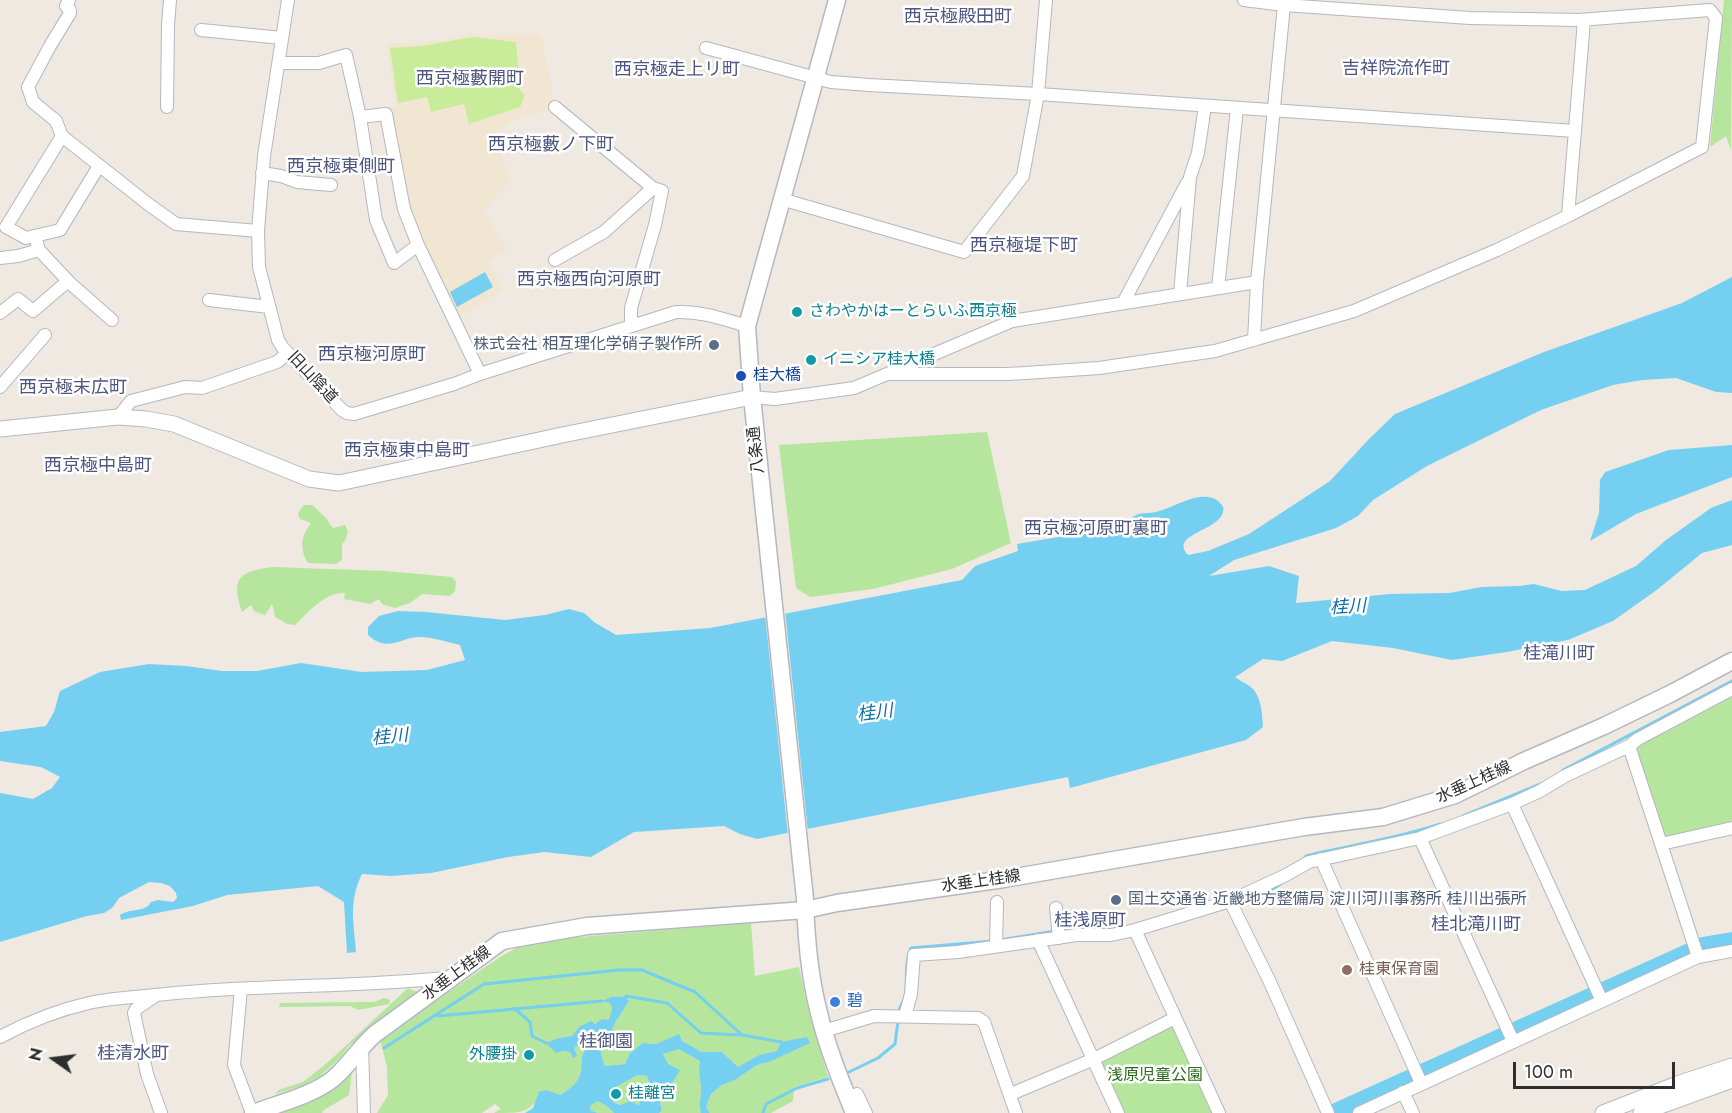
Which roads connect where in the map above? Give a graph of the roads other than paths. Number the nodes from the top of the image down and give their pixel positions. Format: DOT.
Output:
graph roads {
  1 [pos="69,0"];
  2 [pos="170,0"];
  3 [pos="288,0"];
  4 [pos="837,0"];
  5 [pos="1046,0"];
  6 [pos="1244,0"];
  7 [pos="1285,2"];
  8 [pos="1584,20"];
  9 [pos="201,30"];
  10 [pos="282,38"];
  11 [pos="706,48"];
  12 [pos="279,63"];
  13 [pos="815,78"];
  14 [pos="1038,94"];
  15 [pos="1204,106"];
  16 [pos="167,107"];
  17 [pos="555,107"];
  18 [pos="1237,108"];
  19 [pos="1274,111"];
  20 [pos="360,117"];
  21 [pos="1575,131"];
  22 [pos="62,136"];
  23 [pos="99,166"];
  24 [pos="262,173"];
  25 [pos="1190,177"];
  26 [pos="331,185"];
  27 [pos="653,188"];
  28 [pos="781,199"];
  29 [pos="1568,216"];
  30 [pos="258,231"];
  31 [pos="35,236"];
  32 [pos="418,245"];
  33 [pos="39,250"];
  34 [pos="0,258"];
  35 [pos="555,260"];
  36 [pos="68,281"];
  37 [pos="1257,282"];
  38 [pos="1218,288"];
  39 [pos="1180,294"];
  40 [pos="209,300"];
  41 [pos="1123,303"];
  42 [pos="269,307"];
  43 [pos="0,313"];
  44 [pos="112,320"];
  45 [pos="631,326"];
  46 [pos="747,326"];
  47 [pos="45,335"];
  48 [pos="1254,340"];
  49 [pos="288,353"];
  50 [pos="480,374"];
  51 [pos="887,374"];
  52 [pos="0,387"];
  53 [pos="752,403"];
  54 [pos="118,417"];
  55 [pos="0,429"];
  56 [pos="1732,661"];
  57 [pos="1732,689"];
  58 [pos="1629,746"];
  59 [pos="1512,804"];
  60 [pos="1732,828"];
  61 [pos="1420,837"];
  62 [pos="1661,844"];
  63 [pos="1321,859"];
  64 [pos="997,902"];
  65 [pos="1231,903"];
  66 [pos="805,904"];
  67 [pos="1056,908"];
  68 [pos="1135,930"];
  69 [pos="1059,938"];
  70 [pos="1038,940"];
  71 [pos="996,946"];
  72 [pos="1732,951"];
  73 [pos="1696,952"];
  74 [pos="454,977"];
  75 [pos="241,989"];
  76 [pos="155,996"];
  77 [pos="1600,997"];
  78 [pos="906,1016"];
  79 [pos="1175,1018"];
  80 [pos="825,1031"];
  81 [pos="0,1037"];
  82 [pos="1511,1038"];
  83 [pos="362,1045"];
  84 [pos="1094,1059"];
  85 [pos="1732,1066"];
  86 [pos="1419,1079"];
  87 [pos="1732,1080"];
  88 [pos="1403,1092"];
  89 [pos="857,1094"];
  90 [pos="1011,1094"];
  91 [pos="1675,1107"];
  92 [pos="261,1112"];
  93 [pos="161,1113"];
  94 [pos="364,1113"];
  95 [pos="854,1113"];
  96 [pos="866,1113"];
  97 [pos="1016,1113"];
  98 [pos="1118,1113"];
  99 [pos="1220,1113"];
  100 [pos="1328,1113"];
  101 [pos="1359,1113"];
  102 [pos="1413,1113"];
  103 [pos="1603,1113"];
  104 [pos="1641,1113"];
  1 -- 22 [label="street"];
  2 -- 16 [label="street"];
  3 -- 10 [label="street, 旧山陰道"];
  4 -- 13 [label="main road, 八条通"];
  5 -- 14 [label="street"];
  6 -- 7 [label="street"];
  7 -- 8 [label="street"];
  7 -- 19 [label="street"];
  8 -- 21 [label="street"];
  8 -- 29 [label="street"];
  9 -- 10 [label="street"];
  10 -- 12 [label="street, 旧山陰道"];
  11 -- 13 [label="street"];
  12 -- 20 [label="street"];
  12 -- 24 [label="street, 旧山陰道"];
  13 -- 14 [label="street"];
  13 -- 28 [label="main road, 八条通"];
  14 -- 15 [label="street"];
  14 -- 28 [label="street"];
  15 -- 18 [label="street"];
  15 -- 25 [label="street"];
  17 -- 27 [label="street"];
  18 -- 19 [label="street"];
  18 -- 38 [label="street"];
  19 -- 21 [label="street"];
  19 -- 37 [label="street"];
  20 -- 32 [label="street"];
  20 -- 32 [label="street"];
  21 -- 29 [label="street"];
  22 -- 23 [label="street"];
  22 -- 31 [label="street"];
  23 -- 30 [label="street"];
  23 -- 31 [label="street"];
  24 -- 26 [label="street"];
  24 -- 30 [label="street, 旧山陰道"];
  25 -- 39 [label="street"];
  25 -- 41 [label="street"];
  27 -- 35 [label="street"];
  27 -- 45 [label="street"];
  28 -- 46 [label="main road, 八条通"];
  29 -- 48 [label="street"];
  30 -- 42 [label="street, 旧山陰道"];
  31 -- 33 [label="street"];
  32 -- 50 [label="street"];
  33 -- 34 [label="street"];
  33 -- 36 [label="street"];
  36 -- 43 [label="street"];
  36 -- 44 [label="street"];
  37 -- 38 [label="street"];
  37 -- 48 [label="street"];
  38 -- 39 [label="street"];
  39 -- 41 [label="street"];
  40 -- 42 [label="street"];
  41 -- 51 [label="street"];
  42 -- 49 [label="street, 旧山陰道"];
  45 -- 46 [label="street, 旧山陰道"];
  45 -- 50 [label="street, 旧山陰道"];
  46 -- 53 [label="main road, 八条通"];
  47 -- 52 [label="street"];
  48 -- 51 [label="street"];
  49 -- 50 [label="street, 旧山陰道"];
  49 -- 54 [label="street"];
  51 -- 53 [label="street"];
  53 -- 54 [label="street"];
  53 -- 66 [label="main road, 八条通"];
  54 -- 55 [label="street"];
  56 -- 66 [label="main road, 水垂上桂線"];
  57 -- 58 [label="street"];
  58 -- 59 [label="street"];
  58 -- 62 [label="street"];
  59 -- 61 [label="street"];
  59 -- 77 [label="street"];
  60 -- 62 [label="street"];
  61 -- 63 [label="street"];
  61 -- 82 [label="street"];
  62 -- 73 [label="street"];
  63 -- 65 [label="street"];
  63 -- 86 [label="street"];
  64 -- 71 [label="street"];
  65 -- 68 [label="street"];
  65 -- 100 [label="street"];
  66 -- 74 [label="main road, 水垂上桂線"];
  66 -- 80 [label="main road, 八条通"];
  67 -- 69 [label="street"];
  68 -- 69 [label="street"];
  68 -- 79 [label="street"];
  69 -- 70 [label="street"];
  70 -- 71 [label="street"];
  70 -- 84 [label="street"];
  71 -- 78 [label="street"];
  72 -- 73 [label="street"];
  73 -- 77 [label="street"];
  74 -- 75 [label="street"];
  74 -- 83 [label="main road, 水垂上桂線"];
  75 -- 76 [label="street"];
  75 -- 92 [label="street"];
  76 -- 81 [label="street"];
  76 -- 93 [label="street"];
  77 -- 82 [label="street"];
  78 -- 80 [label="street"];
  78 -- 90 [label="street"];
  79 -- 84 [label="street"];
  79 -- 99 [label="street"];
  80 -- 95 [label="main road, 八条通"];
  82 -- 86 [label="street"];
  83 -- 92 [label="main road, 水垂上桂線"];
  83 -- 94 [label="street"];
  84 -- 90 [label="street"];
  84 -- 98 [label="street"];
  85 -- 103 [label="street"];
  86 -- 88 [label="street"];
  87 -- 91 [label="street"];
  88 -- 101 [label="street"];
  88 -- 102 [label="street"];
  89 -- 96 [label="street"];
  90 -- 97 [label="street"];
  91 -- 104 [label="street"];
}
